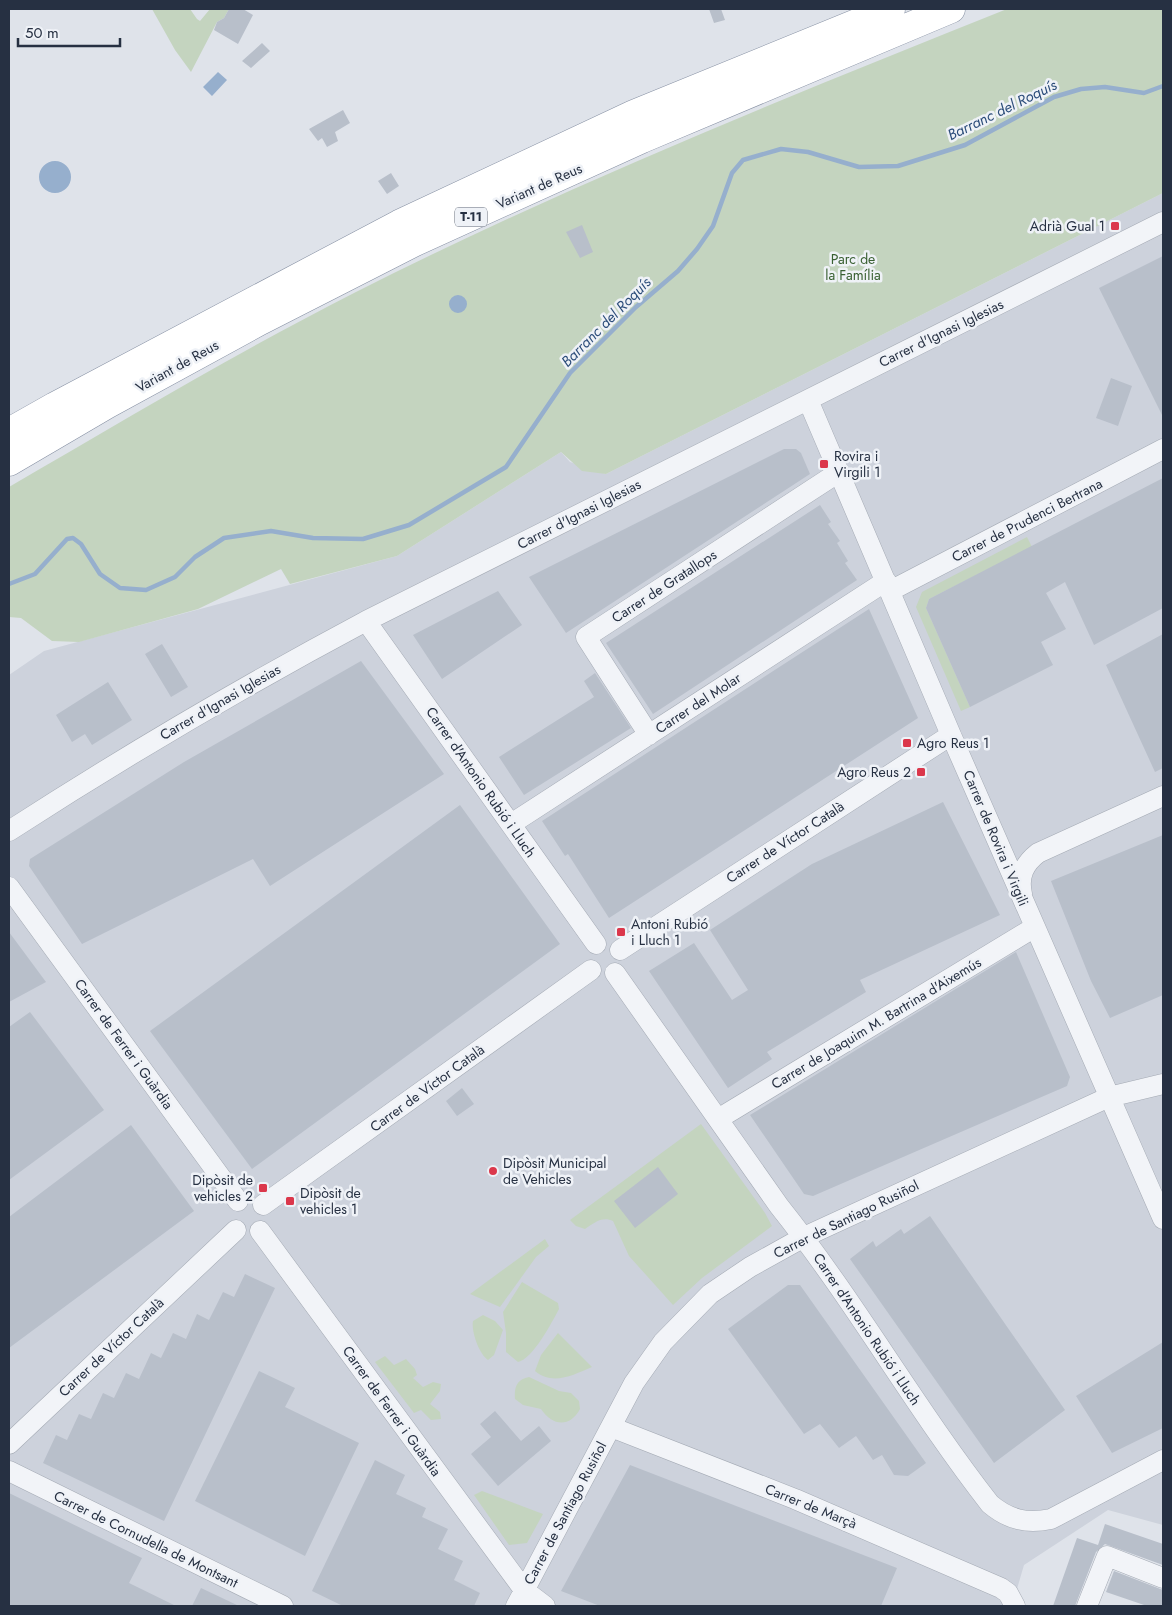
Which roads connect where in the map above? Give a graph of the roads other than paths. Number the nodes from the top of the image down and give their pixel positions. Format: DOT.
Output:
graph roads {
  1 [pos="892,9"];
  2 [pos="951,9"];
  3 [pos="1163,222"];
  4 [pos="808,400"];
  5 [pos="9,432"];
  6 [pos="1163,449"];
  7 [pos="9,462"];
  8 [pos="839,472"];
  9 [pos="888,586"];
  10 [pos="366,620"];
  11 [pos="951,734"];
  12 [pos="649,735"];
  13 [pos="1163,796"];
  14 [pos="511,824"];
  15 [pos="9,831"];
  16 [pos="993,832"];
  17 [pos="1038,853"];
  18 [pos="9,887"];
  19 [pos="1024,902"];
  20 [pos="1035,927"];
  21 [pos="596,944"];
  22 [pos="620,950"];
  23 [pos="591,970"];
  24 [pos="615,972"];
  25 [pos="1163,1084"];
  26 [pos="1109,1097"];
  27 [pos="718,1119"];
  28 [pos="238,1202"];
  29 [pos="263,1205"];
  30 [pos="1163,1219"];
  31 [pos="236,1230"];
  32 [pos="260,1231"];
  33 [pos="804,1237"];
  34 [pos="611,1427"];
  35 [pos="9,1444"];
  36 [pos="1163,1460"];
  37 [pos="9,1471"];
  38 [pos="1163,1578"];
  39 [pos="520,1598"];
  40 [pos="1011,1600"];
  41 [pos="283,1606"];
  42 [pos="545,1606"];
  43 [pos="1087,1606"];
  1 -- 5 [label="highway, Variant de Reus / T-11"];
  2 -- 7 [label="highway, Variant de Reus / T-11"];
  3 -- 4 [label="street, Carrer d'Ignasi Iglesias"];
  4 -- 8 [label="street, Carrer de Rovira i Virgili"];
  4 -- 10 [label="street, Carrer d'Ignasi Iglesias"];
  6 -- 9 [label="street, Carrer de Prudenci Bertrana"];
  8 -- 9 [label="street, Carrer de Rovira i Virgili"];
  8 -- 12 [label="street, Carrer de Gratallops"];
  9 -- 11 [label="street, Carrer de Rovira i Virgili"];
  9 -- 12 [label="street, Carrer del Molar"];
  10 -- 14 [label="street, Carrer d'Antonio Rubió i Lluch"];
  10 -- 15 [label="street, Carrer d'Ignasi Iglesias"];
  11 -- 16 [label="street, Carrer de Rovira i Virgili"];
  11 -- 22 [label="street, Carrer de Víctor Català"];
  12 -- 14 [label="street, Carrer del Molar"];
  13 -- 17 [label="street"];
  14 -- 21 [label="street, Carrer d'Antonio Rubió i Lluch"];
  16 -- 17 [label="street"];
  16 -- 19 [label="street, Carrer de Rovira i Virgili"];
  17 -- 19 [label="street"];
  18 -- 28 [label="street, Carrer de Ferrer i Guàrdia"];
  19 -- 20 [label="street, Carrer de Rovira i Virgili"];
  20 -- 26 [label="street, Carrer de Rovira i Virgili"];
  20 -- 27 [label="street, Carrer de Joaquim M. Bartrina d'Aixemús"];
  21 -- 22 [label="street"];
  21 -- 23 [label="street"];
  22 -- 24 [label="street"];
  23 -- 24 [label="street"];
  23 -- 29 [label="street, Carrer de Víctor Català"];
  24 -- 27 [label="street, Carrer d'Antonio Rubió i Lluch"];
  25 -- 26 [label="street, Carrer de Santiago Rusiñol"];
  26 -- 30 [label="street, Carrer de Rovira i Virgili"];
  26 -- 33 [label="street, Carrer de Santiago Rusiñol"];
  27 -- 33 [label="street, Carrer d'Antonio Rubió i Lluch"];
  28 -- 29 [label="street"];
  28 -- 31 [label="street"];
  29 -- 32 [label="street"];
  31 -- 32 [label="street"];
  31 -- 35 [label="street, Carrer de Víctor Català"];
  32 -- 39 [label="street, Carrer de Ferrer i Guàrdia"];
  33 -- 34 [label="street, Carrer de Santiago Rusiñol"];
  33 -- 36 [label="street, Carrer d'Antonio Rubió i Lluch"];
  34 -- 39 [label="street, Carrer de Santiago Rusiñol"];
  34 -- 40 [label="street, Carrer de Marçà"];
  37 -- 41 [label="street, Carrer de Cornudella de Montsant"];
  38 -- 43 [label="street"];
  39 -- 42 [label="street, Carrer de Ferrer i Guàrdia"];
}
